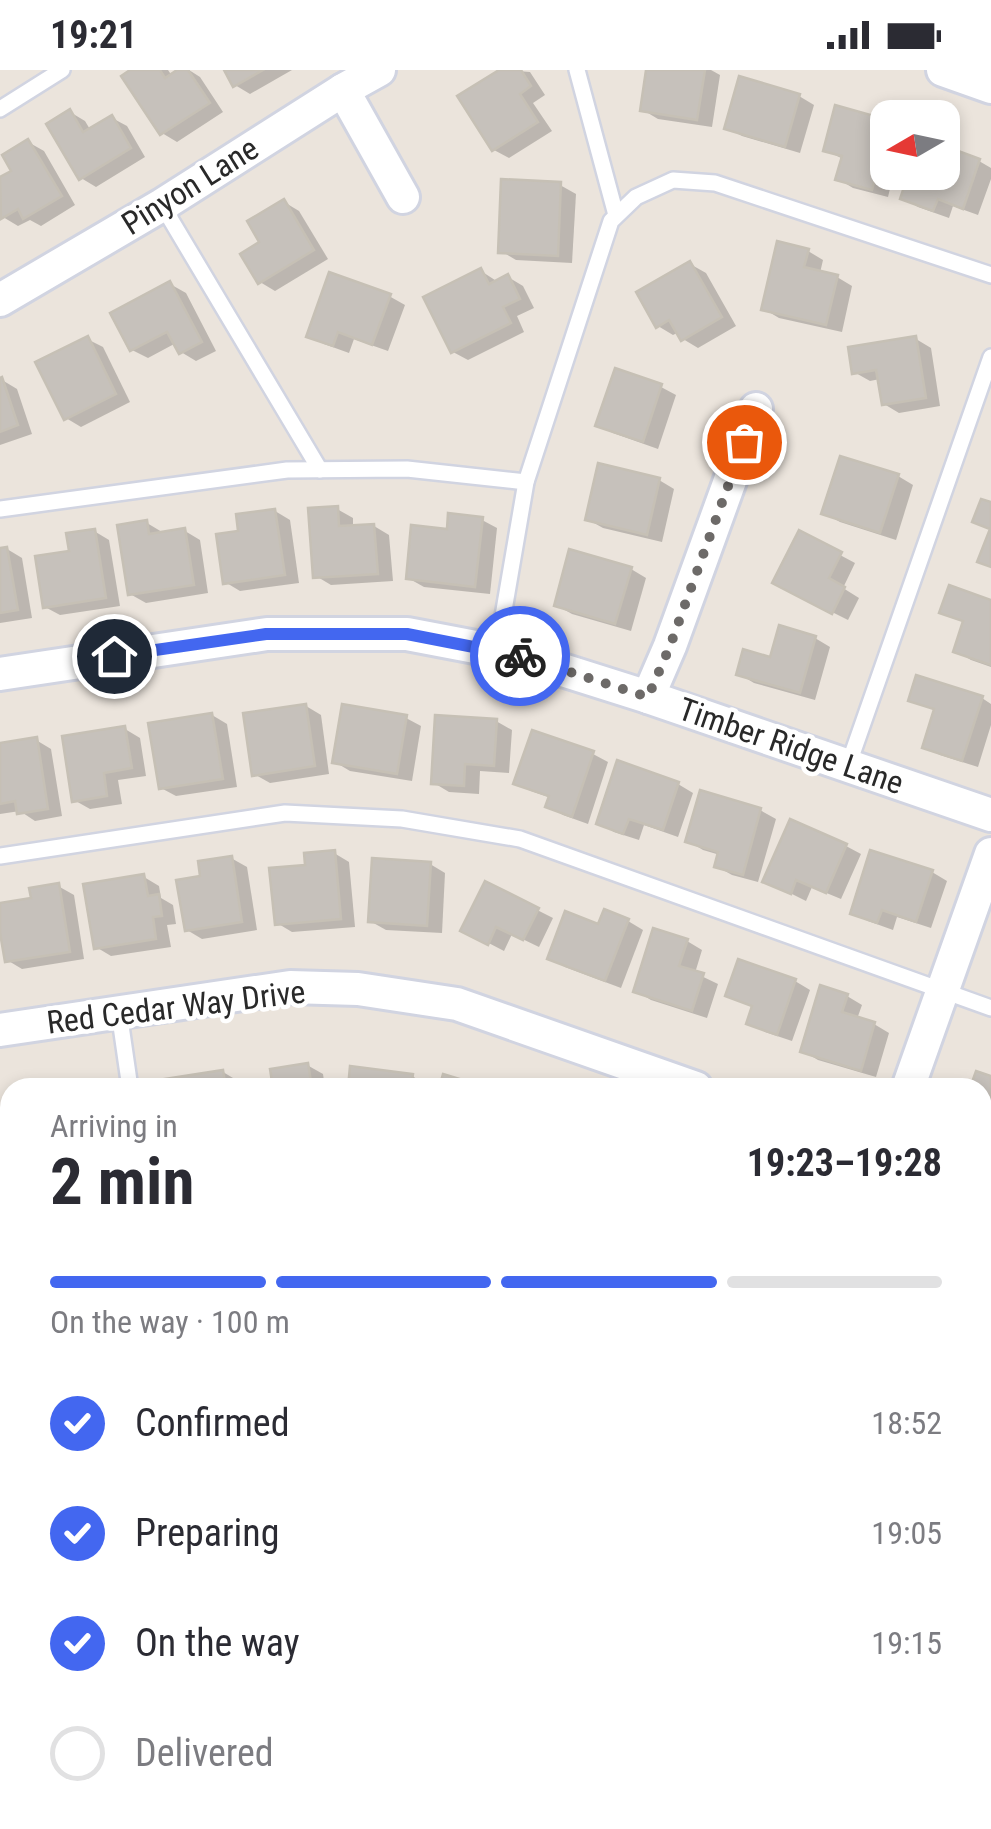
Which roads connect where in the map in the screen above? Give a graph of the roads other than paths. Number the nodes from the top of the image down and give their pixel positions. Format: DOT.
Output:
graph roads {
  1 [pos="62,70"];
  2 [pos="379,70"];
  3 [pos="577,70"];
  4 [pos="943,70"];
  5 [pos="991,87"];
  6 [pos="343,90"];
  7 [pos="0,109"];
  8 [pos="404,198"];
  9 [pos="162,205"];
  10 [pos="616,215"];
  11 [pos="991,275"];
  12 [pos="0,300"];
  13 [pos="991,358"];
  14 [pos="756,408"];
  15 [pos="320,470"];
  16 [pos="526,482"];
  17 [pos="0,508"];
  18 [pos="497,651"];
  19 [pos="0,674"];
  20 [pos="648,697"];
  21 [pos="848,766"];
  22 [pos="991,815"];
  23 [pos="991,854"];
  24 [pos="0,856"];
  25 [pos="942,991"];
  26 [pos="991,1008"];
  27 [pos="119,1012"];
  28 [pos="0,1030"];
  29 [pos="129,1078"];
  30 [pos="668,1078"];
  31 [pos="912,1078"];
  1 -- 7 [label="lane"];
  2 -- 6 [label="street, Pinyon Lane"];
  3 -- 10 [label="lane"];
  4 -- 5 [label="street"];
  6 -- 8 [label="street"];
  6 -- 9 [label="street, Pinyon Lane"];
  9 -- 12 [label="street, Pinyon Lane"];
  9 -- 15 [label="lane"];
  10 -- 11 [label="lane"];
  10 -- 16 [label="lane"];
  13 -- 21 [label="lane"];
  14 -- 20 [label="street"];
  15 -- 16 [label="lane"];
  15 -- 17 [label="lane"];
  16 -- 18 [label="lane"];
  18 -- 19 [label="street, Timber Ridge Lane"];
  18 -- 20 [label="street, Timber Ridge Lane"];
  20 -- 21 [label="street, Timber Ridge Lane"];
  21 -- 22 [label="street, Timber Ridge Lane"];
  23 -- 25 [label="street"];
  24 -- 25 [label="lane"];
  25 -- 26 [label="lane"];
  25 -- 31 [label="street"];
  27 -- 28 [label="street, Red Cedar Way Drive"];
  27 -- 29 [label="lane"];
  27 -- 30 [label="street, Red Cedar Way Drive"];
}
